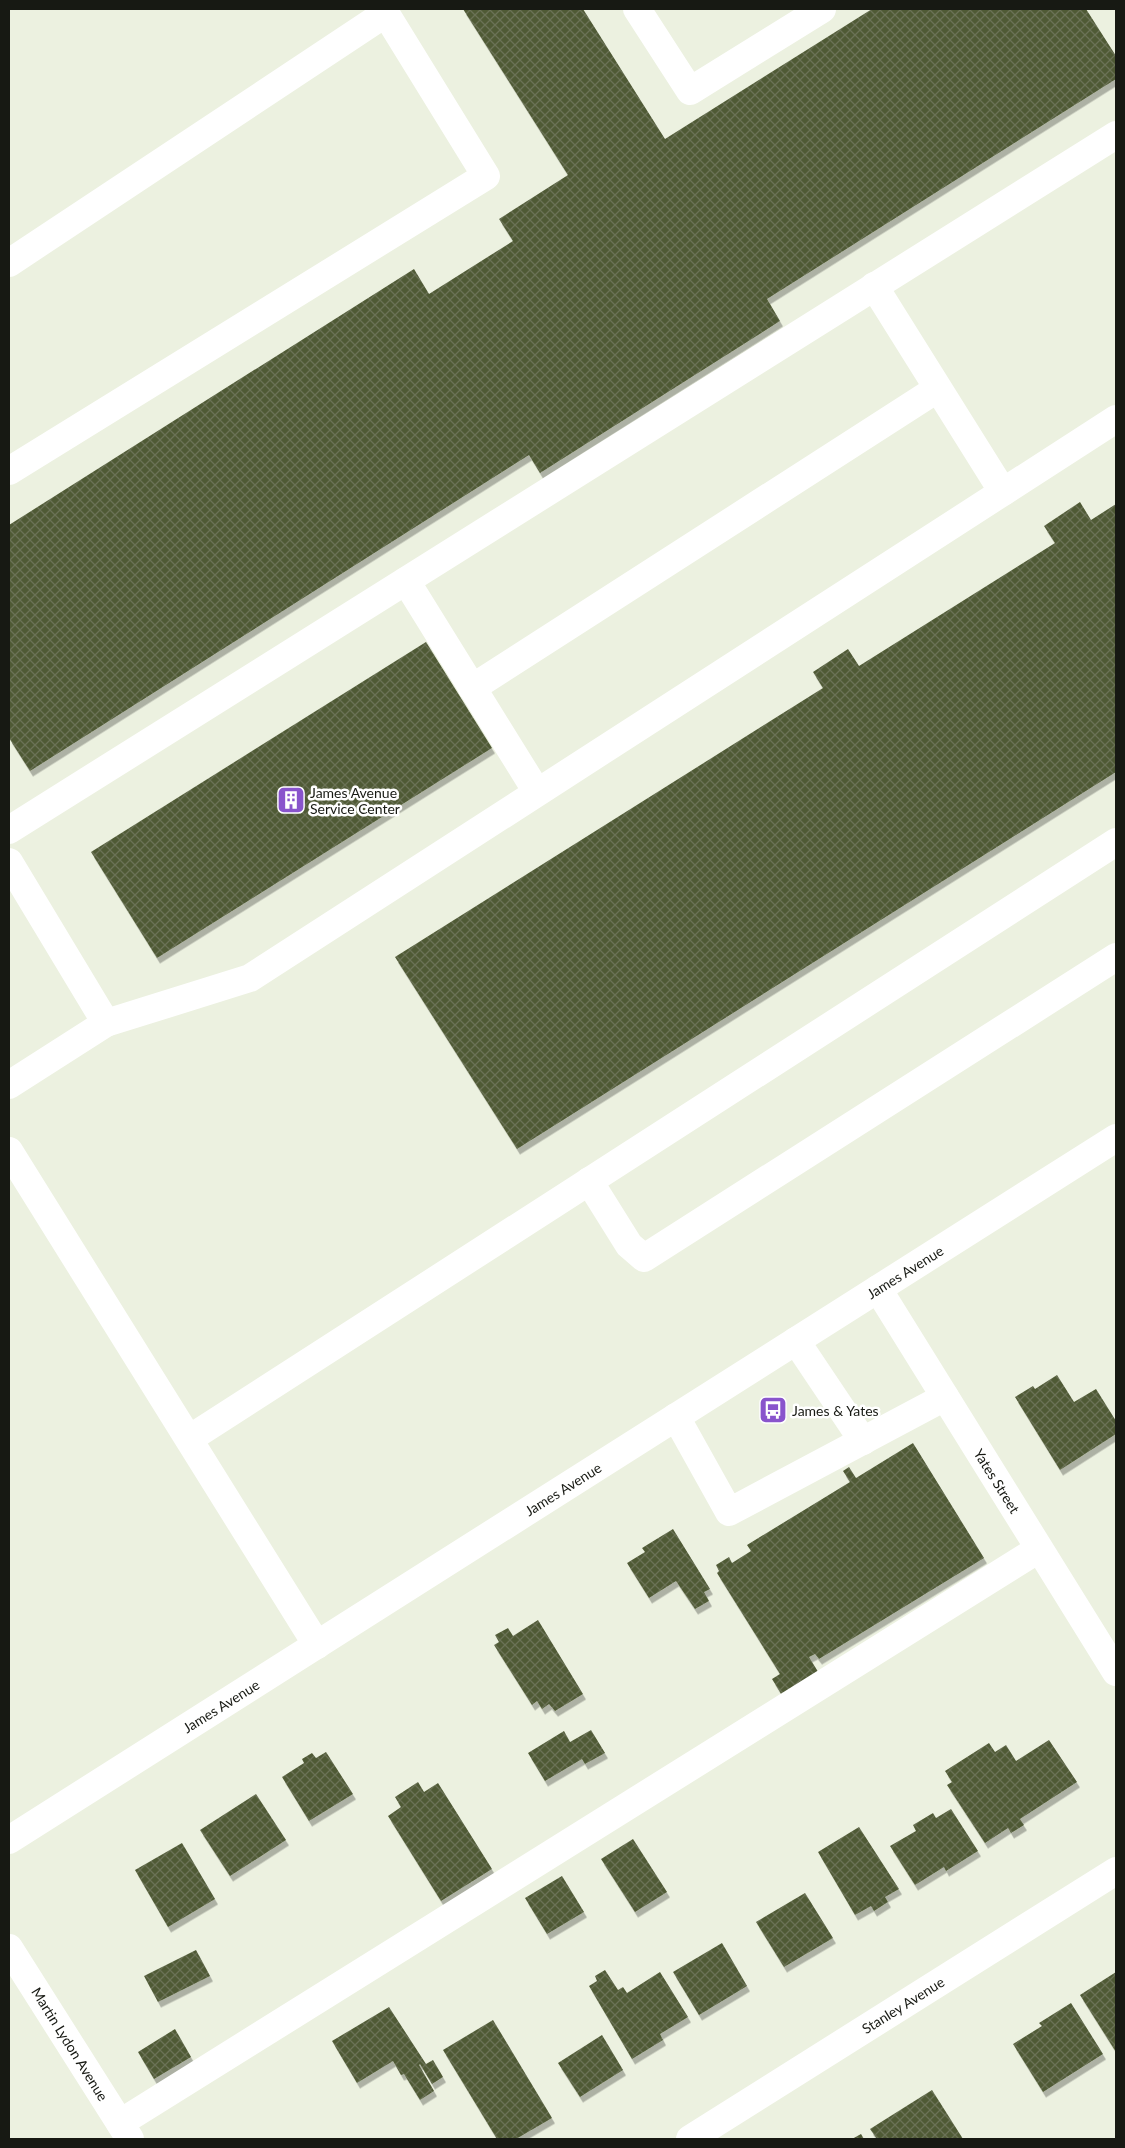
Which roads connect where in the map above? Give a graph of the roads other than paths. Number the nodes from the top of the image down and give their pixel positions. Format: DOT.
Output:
graph roads {
  1 [pos="637,9"];
  2 [pos="822,9"];
  3 [pos="385,11"];
  4 [pos="1116,134"];
  5 [pos="9,263"];
  6 [pos="874,286"];
  7 [pos="937,389"];
  8 [pos="1116,419"];
  9 [pos="9,471"];
  10 [pos="1003,492"];
  11 [pos="406,581"];
  12 [pos="472,688"];
  13 [pos="536,792"];
  14 [pos="9,830"];
  15 [pos="1116,842"];
  16 [pos="9,862"];
  17 [pos="1116,957"];
  18 [pos="106,1023"];
  19 [pos="11,1077"];
  20 [pos="1116,1138"];
  21 [pos="9,1151"];
  22 [pos="589,1181"];
  23 [pos="878,1289"];
  24 [pos="796,1341"];
  25 [pos="946,1397"];
  26 [pos="676,1417"];
  27 [pos="189,1439"];
  28 [pos="863,1441"];
  29 [pos="1039,1549"];
  30 [pos="318,1645"];
  31 [pos="1116,1672"];
  32 [pos="9,1840"];
  33 [pos="1116,1871"];
  34 [pos="9,1948"];
  35 [pos="125,2131"];
  36 [pos="690,2139"];
  1 -- 2 [label="main road"];
  3 -- 5 [label="main road"];
  3 -- 9 [label="main road"];
  4 -- 6 [label="main road"];
  6 -- 7 [label="main road"];
  6 -- 11 [label="main road"];
  7 -- 10 [label="main road"];
  7 -- 12 [label="main road"];
  8 -- 10 [label="main road"];
  10 -- 13 [label="main road"];
  11 -- 12 [label="main road"];
  11 -- 14 [label="main road"];
  12 -- 13 [label="main road"];
  13 -- 18 [label="main road"];
  15 -- 22 [label="main road"];
  16 -- 18 [label="main road"];
  17 -- 22 [label="main road"];
  18 -- 19 [label="main road"];
  20 -- 23 [label="main road, James Avenue"];
  21 -- 27 [label="main road"];
  22 -- 27 [label="main road"];
  23 -- 24 [label="main road, James Avenue"];
  23 -- 25 [label="main road, Yates Street"];
  24 -- 26 [label="main road, James Avenue"];
  24 -- 28 [label="main road"];
  25 -- 28 [label="main road"];
  25 -- 29 [label="main road, Yates Street"];
  26 -- 28 [label="main road"];
  26 -- 30 [label="main road, James Avenue"];
  27 -- 30 [label="main road"];
  29 -- 31 [label="main road, Yates Street"];
  29 -- 35 [label="main road"];
  30 -- 32 [label="main road, James Avenue"];
  33 -- 36 [label="main road, Stanley Avenue"];
  34 -- 35 [label="main road, Martin Lydon Avenue"];
}
